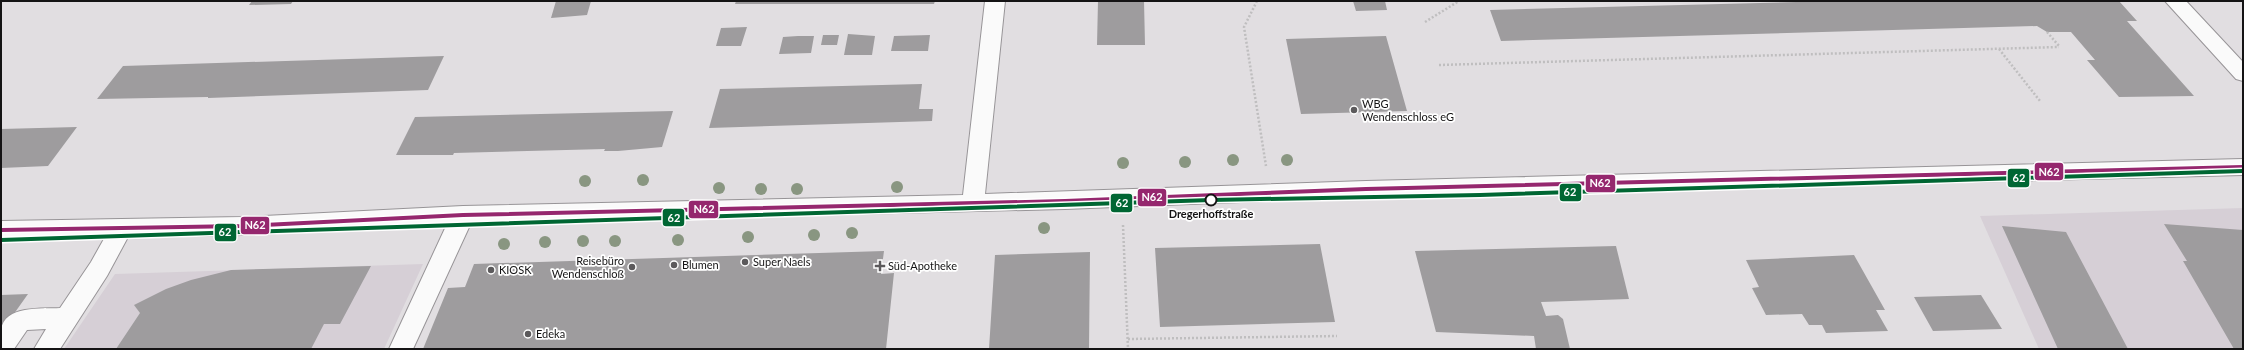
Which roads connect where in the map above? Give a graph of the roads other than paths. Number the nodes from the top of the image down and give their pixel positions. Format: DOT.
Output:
graph roads {
  1 [pos="995,1"];
  2 [pos="2174,1"];
  3 [pos="2243,74"];
  4 [pos="2243,166"];
  5 [pos="973,203"];
  6 [pos="463,215"];
  7 [pos="122,227"];
  8 [pos="1,230"];
  9 [pos="66,317"];
  10 [pos="1,348"];
  11 [pos="46,349"];
  12 [pos="401,349"];
  1 -- 5 [label="street"];
  2 -- 3 [label="street"];
  4 -- 5 [label="street"];
  5 -- 6 [label="street"];
  6 -- 7 [label="street"];
  6 -- 12 [label="street"];
  7 -- 8 [label="street"];
  7 -- 9 [label="street"];
  9 -- 10 [label="street"];
  9 -- 11 [label="street"];
}
